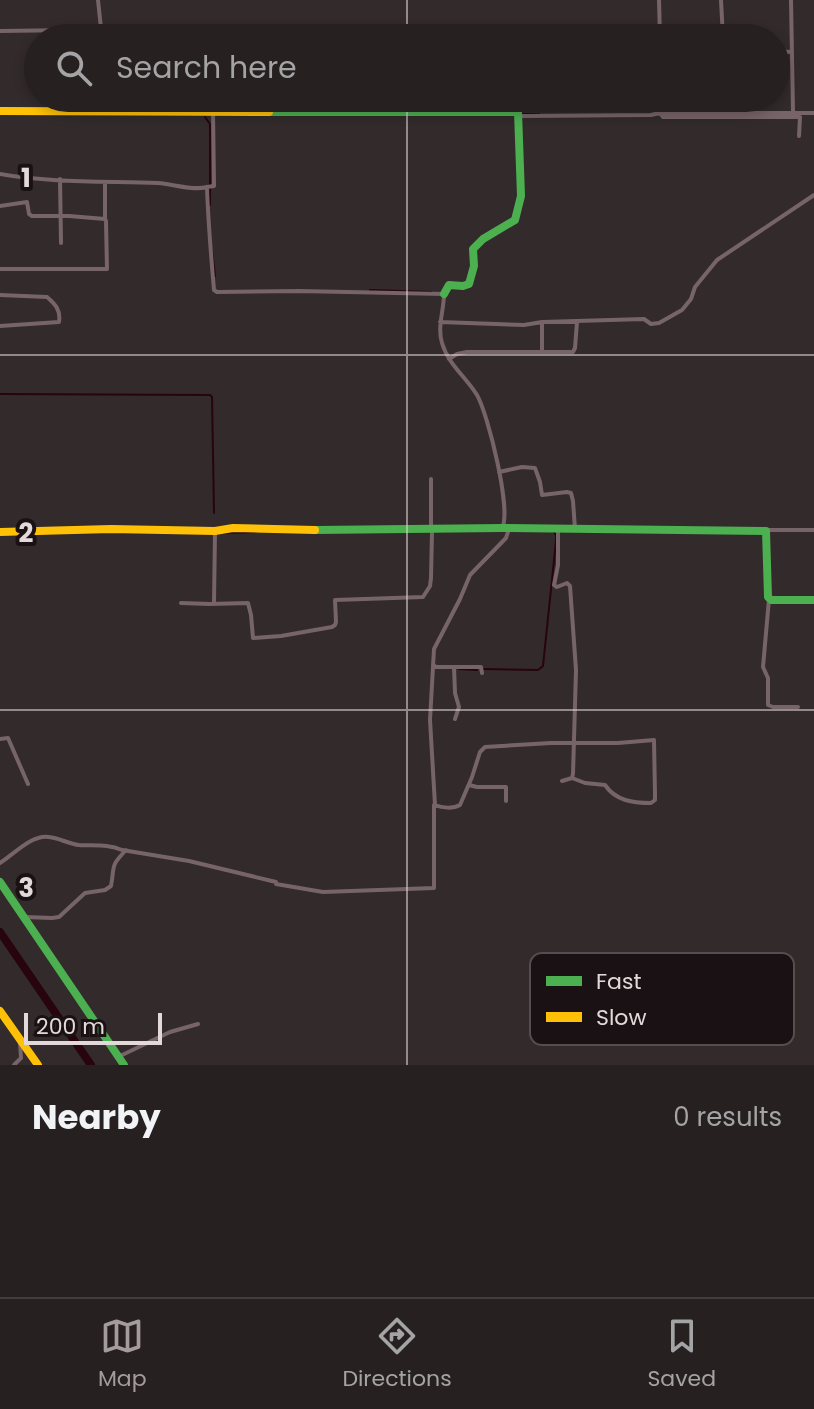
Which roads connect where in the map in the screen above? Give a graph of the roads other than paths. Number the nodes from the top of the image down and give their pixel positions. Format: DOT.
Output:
graph roads {
  1 [pos="98,0"];
  2 [pos="659,0"];
  3 [pos="721,0"];
  4 [pos="791,0"];
  5 [pos="100,24"];
  6 [pos="660,24"];
  7 [pos="722,24"];
  8 [pos="0,31"];
  9 [pos="24,31"];
  10 [pos="791,52"];
  11 [pos="0,111"];
  12 [pos="24,111"];
  13 [pos="188,112"];
  14 [pos="210,112"];
  15 [pos="793,112"];
  16 [pos="660,113"];
  17 [pos="725,113"];
  18 [pos="814,113"];
  19 [pos="519,114"];
  20 [pos="799,136"];
  21 [pos="0,174"];
  22 [pos="60,179"];
  23 [pos="105,182"];
  24 [pos="207,187"];
  25 [pos="814,195"];
  26 [pos="0,206"];
  27 [pos="60,216"];
  28 [pos="105,219"];
  29 [pos="61,243"];
  30 [pos="0,269"];
  31 [pos="444,294"];
  32 [pos="0,295"];
  33 [pos="577,321"];
  34 [pos="440,322"];
  35 [pos="542,322"];
  36 [pos="0,326"];
  37 [pos="542,352"];
  38 [pos="449,359"];
  39 [pos="499,472"];
  40 [pos="431,479"];
  41 [pos="506,529"];
  42 [pos="558,529"];
  43 [pos="575,529"];
  44 [pos="432,530"];
  45 [pos="814,530"];
  46 [pos="215,531"];
  47 [pos="0,532"];
  48 [pos="768,532"];
  49 [pos="769,599"];
  50 [pos="814,600"];
  51 [pos="181,603"];
  52 [pos="214,603"];
  53 [pos="433,665"];
  54 [pos="454,667"];
  55 [pos="482,673"];
  56 [pos="798,707"];
  57 [pos="455,719"];
  58 [pos="0,739"];
  59 [pos="574,744"];
  60 [pos="572,778"];
  61 [pos="562,781"];
  62 [pos="28,784"];
  63 [pos="469,785"];
  64 [pos="434,801"];
  65 [pos="506,801"];
  66 [pos="126,850"];
  67 [pos="0,863"];
  68 [pos="0,882"];
  69 [pos="23,916"];
  70 [pos="0,1011"];
  71 [pos="198,1024"];
  72 [pos="20,1040"];
  73 [pos="118,1057"];
  74 [pos="14,1065"];
  75 [pos="38,1065"];
  76 [pos="124,1065"];
  1 -- 5 [label="street"];
  2 -- 6 [label="street"];
  3 -- 7 [label="street"];
  4 -- 10 [label="street"];
  8 -- 9 [label="street"];
  10 -- 15 [label="street"];
  11 -- 12 [label="street"];
  13 -- 14 [label="street"];
  14 -- 19 [label="street"];
  14 -- 24 [label="street"];
  15 -- 17 [label="street"];
  15 -- 18 [label="street"];
  16 -- 17 [label="street"];
  16 -- 19 [label="street"];
  16 -- 20 [label="street"];
  19 -- 31 [label="street"];
  21 -- 22 [label="street"];
  22 -- 23 [label="street"];
  22 -- 27 [label="street"];
  23 -- 24 [label="street"];
  23 -- 28 [label="street"];
  24 -- 31 [label="street"];
  25 -- 33 [label="street"];
  26 -- 27 [label="street"];
  27 -- 28 [label="street"];
  27 -- 29 [label="street"];
  28 -- 30 [label="street"];
  31 -- 34 [label="street"];
  32 -- 36 [label="street"];
  33 -- 35 [label="street"];
  33 -- 37 [label="street"];
  34 -- 35 [label="street"];
  34 -- 38 [label="street"];
  35 -- 37 [label="street"];
  37 -- 38 [label="street"];
  38 -- 39 [label="street"];
  39 -- 41 [label="street"];
  39 -- 43 [label="street"];
  40 -- 44 [label="street"];
  41 -- 42 [label="street"];
  41 -- 44 [label="street"];
  41 -- 53 [label="street"];
  42 -- 43 [label="street"];
  42 -- 59 [label="street"];
  43 -- 48 [label="street"];
  44 -- 46 [label="street"];
  44 -- 52 [label="street"];
  45 -- 48 [label="street"];
  46 -- 47 [label="street"];
  46 -- 52 [label="street"];
  48 -- 49 [label="street"];
  49 -- 50 [label="street"];
  49 -- 56 [label="street"];
  51 -- 52 [label="street"];
  53 -- 54 [label="street"];
  53 -- 64 [label="street"];
  54 -- 55 [label="street"];
  54 -- 57 [label="street"];
  58 -- 62 [label="street"];
  59 -- 60 [label="street"];
  59 -- 60 [label="street"];
  59 -- 63 [label="street"];
  60 -- 61 [label="street"];
  63 -- 64 [label="street"];
  63 -- 65 [label="street"];
  64 -- 66 [label="street"];
  66 -- 67 [label="street"];
  66 -- 69 [label="street"];
  68 -- 69 [label="street"];
  69 -- 73 [label="street"];
  70 -- 72 [label="street"];
  71 -- 73 [label="street"];
  72 -- 74 [label="street"];
  72 -- 75 [label="street"];
  73 -- 76 [label="street"];
}
